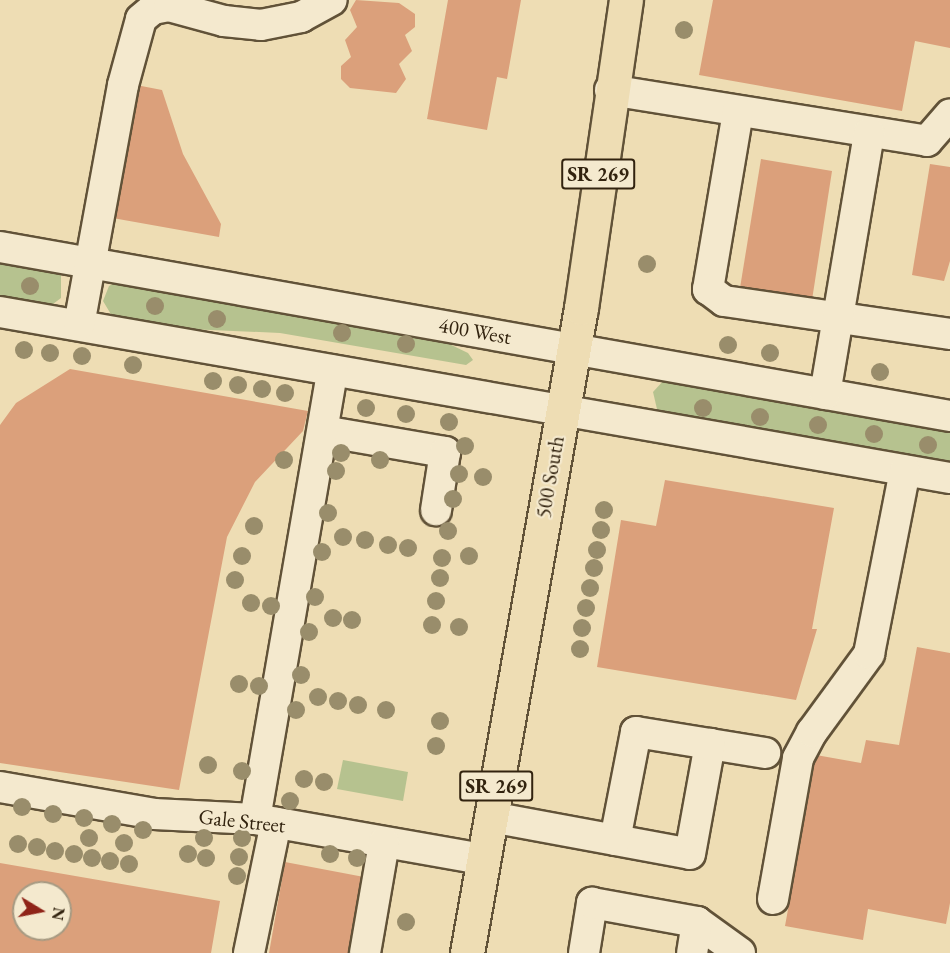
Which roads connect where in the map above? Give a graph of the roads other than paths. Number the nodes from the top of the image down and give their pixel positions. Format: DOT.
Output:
graph roads {
  1 [pos="332,0"];
  2 [pos="626,0"];
  3 [pos="610,90"];
  4 [pos="738,112"];
  5 [pos="950,115"];
  6 [pos="869,133"];
  7 [pos="0,247"];
  8 [pos="91,263"];
  9 [pos="0,312"];
  10 [pos="839,317"];
  11 [pos="79,325"];
  12 [pos="950,334"];
  13 [pos="573,349"];
  14 [pos="332,371"];
  15 [pos="825,394"];
  16 [pos="562,410"];
  17 [pos="950,416"];
  18 [pos="323,431"];
  19 [pos="905,471"];
  20 [pos="950,478"];
  21 [pos="436,510"];
  22 [pos="710,744"];
  23 [pos="765,753"];
  24 [pos="0,787"];
  25 [pos="491,818"];
  26 [pos="265,821"];
  27 [pos="615,840"];
  28 [pos="384,843"];
  29 [pos="483,859"];
  30 [pos="773,898"];
  31 [pos="697,922"];
  32 [pos="249,953"];
  33 [pos="364,953"];
  34 [pos="467,953"];
  35 [pos="584,953"];
  36 [pos="692,953"];
  37 [pos="740,953"];
  1 -- 8 [label="street"];
  2 -- 3 [label="main road, 500 South / SR 269"];
  3 -- 4 [label="street"];
  3 -- 13 [label="main road, 500 South / SR 269"];
  4 -- 6 [label="street"];
  4 -- 10 [label="street"];
  5 -- 6 [label="street"];
  6 -- 10 [label="street"];
  7 -- 8 [label="street, 400 West"];
  8 -- 11 [label="street"];
  8 -- 13 [label="street, 400 West"];
  9 -- 11 [label="street"];
  10 -- 12 [label="street"];
  10 -- 15 [label="street"];
  11 -- 14 [label="street"];
  13 -- 15 [label="street, 400 West"];
  13 -- 16 [label="main road, 500 South / SR 269"];
  14 -- 16 [label="street"];
  14 -- 18 [label="street"];
  15 -- 17 [label="street, 400 West"];
  16 -- 19 [label="street"];
  16 -- 25 [label="main road, 500 South / SR 269"];
  18 -- 21 [label="street"];
  18 -- 26 [label="street"];
  19 -- 20 [label="street"];
  19 -- 30 [label="street"];
  22 -- 23 [label="street"];
  22 -- 27 [label="street"];
  22 -- 27 [label="street"];
  24 -- 26 [label="street, Gale Street"];
  25 -- 27 [label="street"];
  25 -- 29 [label="main road, 500 South / SR 269"];
  26 -- 28 [label="street, Gale Street"];
  26 -- 32 [label="street"];
  28 -- 29 [label="street, Gale Street"];
  28 -- 33 [label="street"];
  29 -- 34 [label="main road, 500 South / SR 269"];
  31 -- 35 [label="street"];
  31 -- 36 [label="street"];
  31 -- 37 [label="street"];
}
